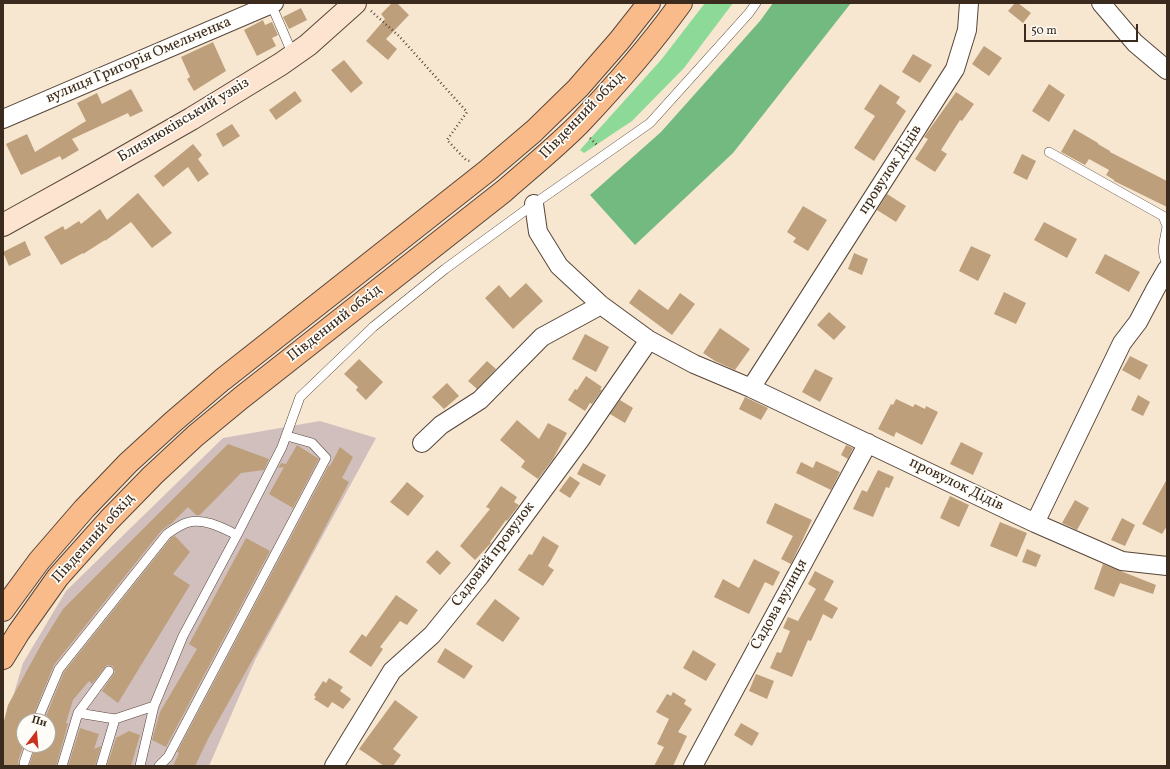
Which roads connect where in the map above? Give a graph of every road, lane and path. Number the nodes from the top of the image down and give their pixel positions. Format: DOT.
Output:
graph roads {
  1 [pos="273,3"];
  2 [pos="649,3"];
  3 [pos="681,3"];
  4 [pos="756,3"];
  5 [pos="969,3"];
  6 [pos="1101,3"];
  7 [pos="361,5"];
  8 [pos="293,55"];
  9 [pos="1167,70"];
  10 [pos="3,119"];
  11 [pos="1049,152"];
  12 [pos="466,160"];
  13 [pos="534,204"];
  14 [pos="3,225"];
  15 [pos="1167,226"];
  16 [pos="1167,263"];
  17 [pos="1167,269"];
  18 [pos="601,304"];
  19 [pos="649,340"];
  20 [pos="751,388"];
  21 [pos="287,436"];
  22 [pos="422,443"];
  23 [pos="868,443"];
  24 [pos="1035,523"];
  25 [pos="237,535"];
  26 [pos="1167,566"];
  27 [pos="3,610"];
  28 [pos="3,658"];
  29 [pos="108,671"];
  30 [pos="154,706"];
  31 [pos="40,713"];
  32 [pos="78,713"];
  33 [pos="115,719"];
  34 [pos="27,753"];
  35 [pos="24,763"];
  36 [pos="62,766"];
  37 [pos="101,766"];
  38 [pos="140,766"];
  39 [pos="159,766"];
  40 [pos="334,766"];
  41 [pos="693,766"];
  1 -- 8 [label="lane"];
  1 -- 10 [label="street, вулиця Григорія Омельченка"];
  2 -- 27 [label="main road, Південний обхід"];
  3 -- 28 [label="main road, Південний обхід"];
  4 -- 13 [label="lane"];
  5 -- 20 [label="street, провулок Дідів"];
  6 -- 9 [label="street"];
  7 -- 8 [label="street, Близнюківський узвіз"];
  7 -- 12 [label="path"];
  8 -- 14 [label="street, Близнюківський узвіз"];
  11 -- 15 [label="lane"];
  13 -- 18 [label="street, провулок Дідів"];
  13 -- 21 [label="lane"];
  15 -- 16 [label="lane"];
  17 -- 24 [label="street"];
  18 -- 19 [label="street, провулок Дідів"];
  18 -- 22 [label="street"];
  19 -- 20 [label="street, провулок Дідів"];
  19 -- 40 [label="street, Садовий провулок"];
  20 -- 23 [label="street, провулок Дідів"];
  21 -- 25 [label="lane"];
  21 -- 39 [label="lane"];
  23 -- 24 [label="street, провулок Дідів"];
  23 -- 41 [label="street, Садова вулиця"];
  24 -- 26 [label="street, провулок Дідів"];
  25 -- 30 [label="lane"];
  25 -- 31 [label="lane"];
  29 -- 32 [label="lane"];
  30 -- 33 [label="lane"];
  30 -- 38 [label="lane"];
  32 -- 33 [label="lane"];
  32 -- 36 [label="lane"];
  33 -- 37 [label="lane"];
  34 -- 35 [label="lane"];
}
